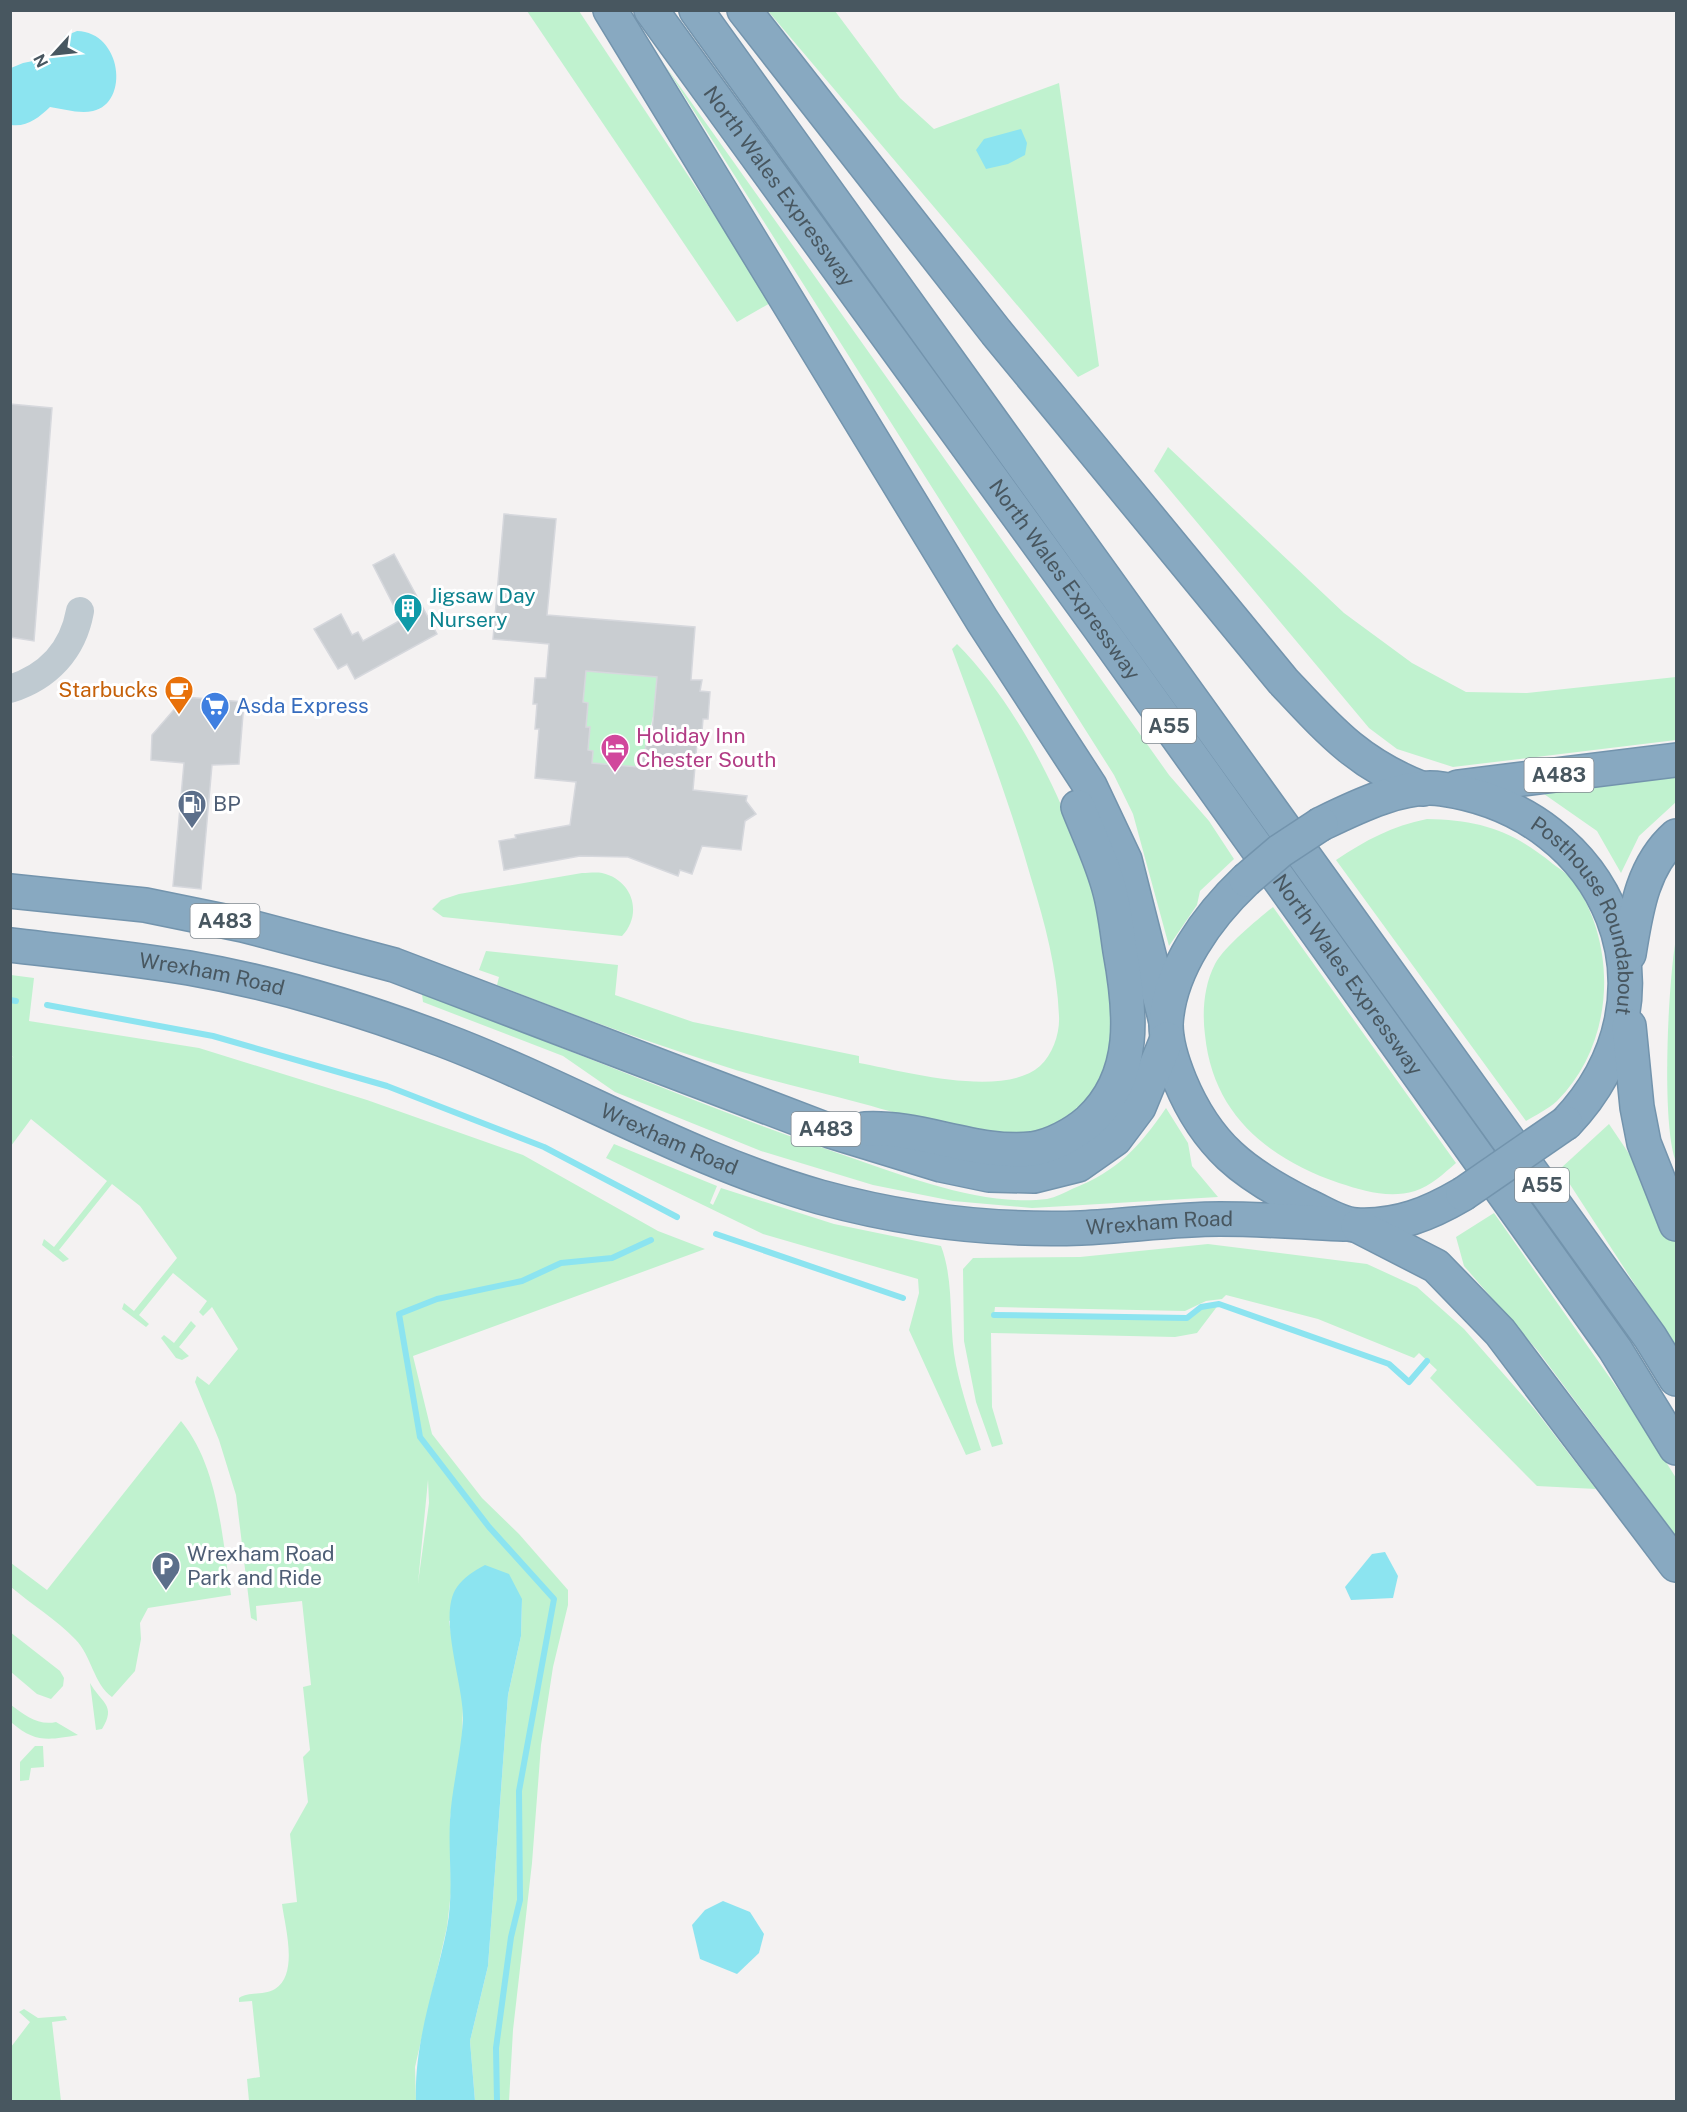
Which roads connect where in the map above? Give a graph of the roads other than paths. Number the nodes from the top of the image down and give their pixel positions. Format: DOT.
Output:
graph roads {
  1 [pos="610,10"];
  2 [pos="651,10"];
  3 [pos="696,10"];
  4 [pos="744,10"];
  5 [pos="80,611"];
  6 [pos="982,620"];
  7 [pos="10,689"];
  8 [pos="1677,760"];
  9 [pos="1432,789"];
  10 [pos="1677,836"];
  11 [pos="10,891"];
  12 [pos="10,945"];
  13 [pos="1629,959"];
  14 [pos="1628,1007"];
  15 [pos="1166,1030"];
  16 [pos="830,1131"];
  17 [pos="1677,1224"];
  18 [pos="1351,1225"];
  19 [pos="1677,1379"];
  20 [pos="1677,1448"];
  21 [pos="1677,1564"];
  1 -- 6 [label="highway"];
  2 -- 20 [label="highway, North Wales Expressway / A55"];
  3 -- 19 [label="highway, North Wales Expressway / A55"];
  4 -- 9 [label="highway"];
  5 -- 7 [label="street"];
  6 -- 15 [label="highway"];
  6 -- 16 [label="highway"];
  8 -- 9 [label="highway, A483"];
  9 -- 13 [label="highway, Posthouse Roundabout"];
  9 -- 15 [label="highway, Posthouse Roundabout, bridge"];
  10 -- 13 [label="highway"];
  11 -- 16 [label="highway, A483"];
  12 -- 18 [label="highway, Wrexham Road / A483"];
  13 -- 14 [label="highway, Posthouse Roundabout"];
  14 -- 17 [label="highway"];
  14 -- 18 [label="highway, Posthouse Roundabout, bridge"];
  15 -- 16 [label="highway, A483"];
  15 -- 18 [label="highway"];
  18 -- 21 [label="highway"];
}
